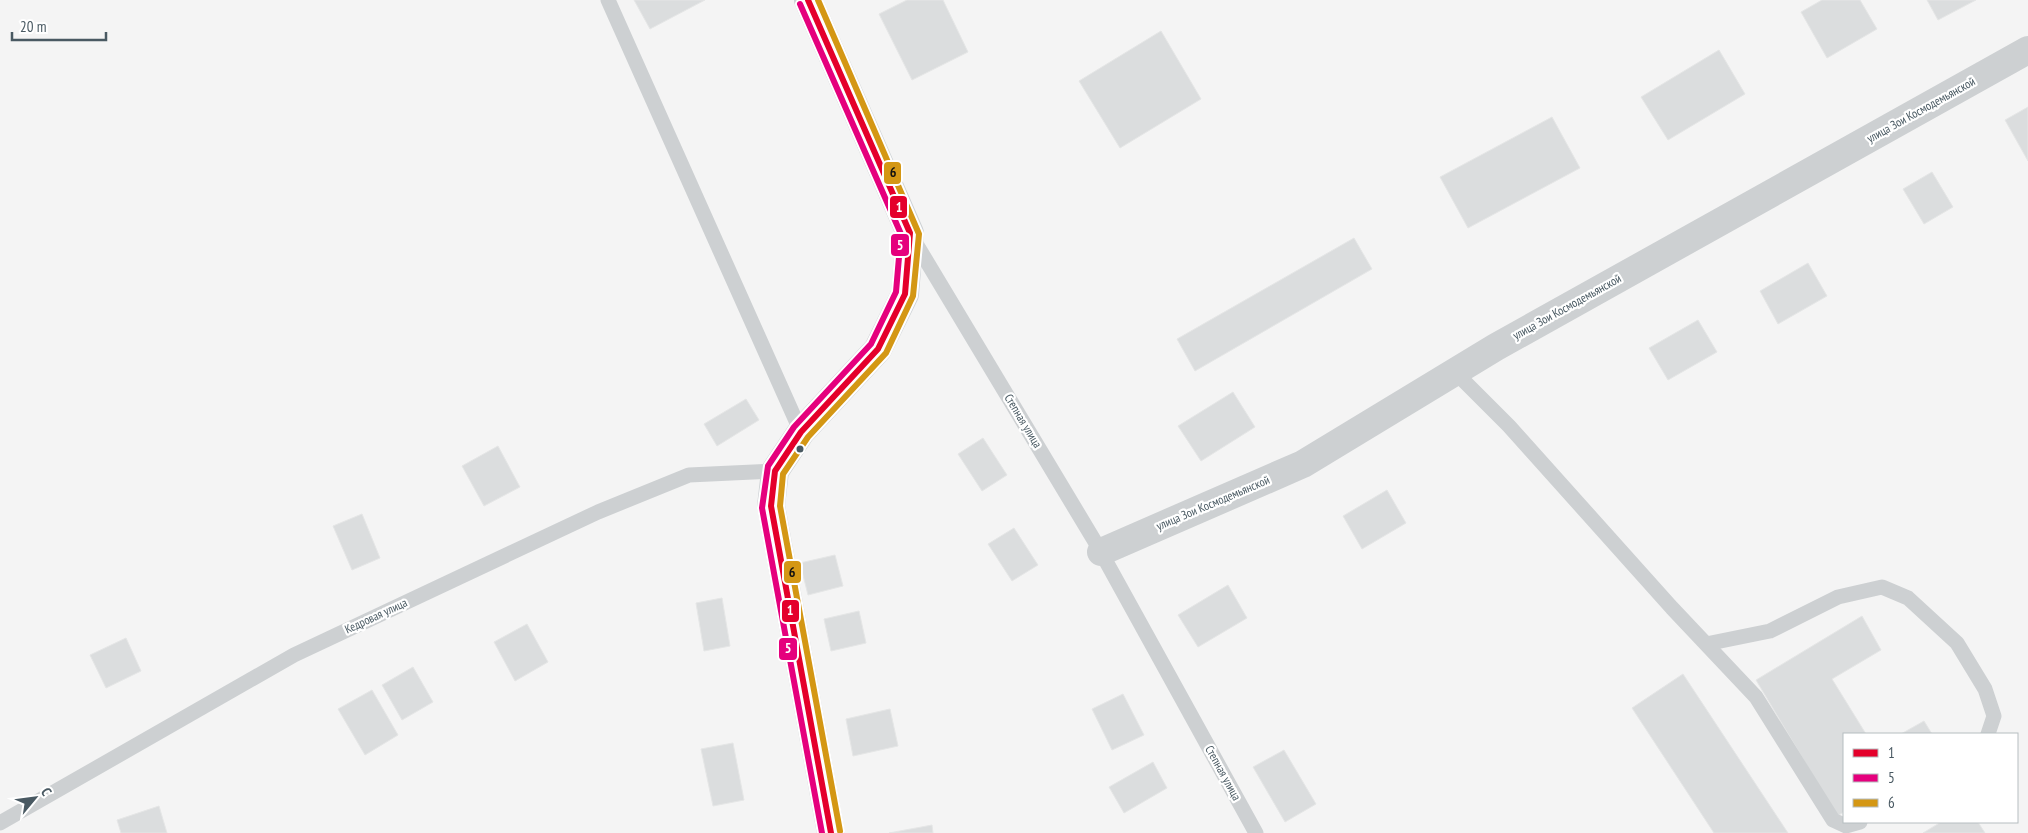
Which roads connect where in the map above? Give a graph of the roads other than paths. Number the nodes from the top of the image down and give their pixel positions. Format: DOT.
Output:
graph roads {
  1 [pos="608,0"];
  2 [pos="808,0"];
  3 [pos="2028,50"];
  4 [pos="910,233"];
  5 [pos="1455,372"];
  6 [pos="801,432"];
  7 [pos="775,470"];
  8 [pos="1101,552"];
  9 [pos="1706,644"];
  10 [pos="1988,733"];
  11 [pos="0,823"];
  12 [pos="1856,823"];
  13 [pos="831,833"];
  14 [pos="1256,833"];
  1 -- 6 [label="lane"];
  2 -- 4 [label="street, Степная улица"];
  3 -- 5 [label="street, улица Зои Космодемьянской"];
  4 -- 6 [label="street"];
  4 -- 8 [label="lane, Степная улица"];
  5 -- 8 [label="street, улица Зои Космодемьянской"];
  5 -- 9 [label="lane"];
  6 -- 7 [label="street"];
  7 -- 11 [label="lane, Кедровая улица"];
  7 -- 13 [label="street"];
  8 -- 14 [label="lane, Степная улица"];
  9 -- 10 [label="lane"];
  9 -- 12 [label="lane"];
}
